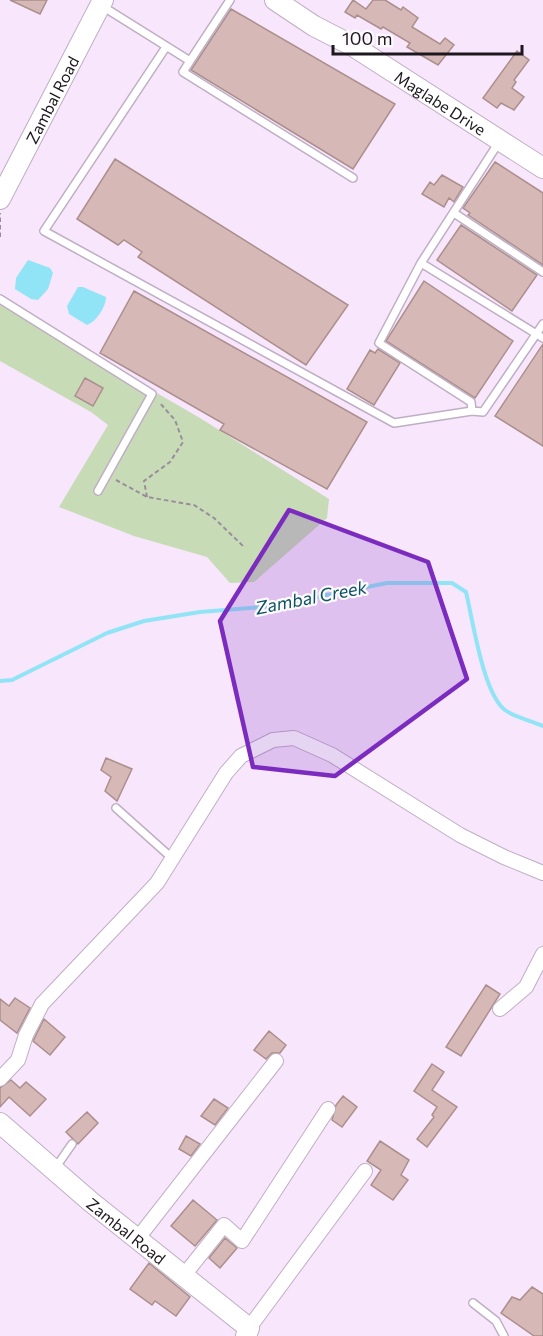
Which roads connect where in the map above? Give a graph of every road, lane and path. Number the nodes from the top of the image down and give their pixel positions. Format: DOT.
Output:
graph roads {
  1 [pos="230,0"];
  2 [pos="275,0"];
  3 [pos="101,2"];
  4 [pos="166,47"];
  5 [pos="190,61"];
  6 [pos="501,140"];
  7 [pos="543,168"];
  8 [pos="353,178"];
  9 [pos="0,199"];
  10 [pos="0,213"];
  11 [pos="454,213"];
  12 [pos="0,237"];
  13 [pos="421,263"];
  14 [pos="543,272"];
  15 [pos="0,298"];
  16 [pos="543,324"];
  17 [pos="540,336"];
  18 [pos="152,394"];
  19 [pos="472,411"];
  20 [pos="108,475"];
  21 [pos="98,491"];
  22 [pos="147,497"];
  23 [pos="243,546"];
  24 [pos="116,808"];
  25 [pos="173,860"];
  26 [pos="543,873"];
  27 [pos="543,954"];
  28 [pos="500,1009"];
  29 [pos="276,1061"];
  30 [pos="0,1079"];
  31 [pos="328,1109"];
  32 [pos="0,1123"];
  33 [pos="72,1144"];
  34 [pos="54,1169"];
  35 [pos="365,1171"];
  36 [pos="138,1238"];
  37 [pos="185,1274"];
  38 [pos="473,1303"];
  39 [pos="248,1332"];
  40 [pos="504,1336"];
  1 -- 5 [label="lane"];
  2 -- 6 [label="street, Maglabe Drive"];
  3 -- 4 [label="lane"];
  3 -- 9 [label="street, Zambal Road"];
  4 -- 5 [label="lane"];
  4 -- 19 [label="lane"];
  5 -- 8 [label="lane"];
  6 -- 7 [label="street, Maglabe Drive"];
  6 -- 11 [label="lane"];
  10 -- 12 [label="path"];
  11 -- 13 [label="lane"];
  11 -- 14 [label="lane"];
  13 -- 17 [label="lane"];
  13 -- 19 [label="lane"];
  15 -- 18 [label="lane"];
  16 -- 17 [label="lane"];
  17 -- 19 [label="lane"];
  18 -- 20 [label="lane"];
  18 -- 22 [label="path"];
  20 -- 21 [label="lane"];
  20 -- 22 [label="path"];
  22 -- 23 [label="path"];
  24 -- 25 [label="lane"];
  25 -- 26 [label="street"];
  25 -- 30 [label="street"];
  27 -- 28 [label="street"];
  29 -- 36 [label="street"];
  31 -- 37 [label="street"];
  32 -- 34 [label="street, Zambal Road"];
  33 -- 34 [label="lane"];
  34 -- 36 [label="street, Zambal Road"];
  35 -- 39 [label="street"];
  36 -- 37 [label="street, Zambal Road"];
  37 -- 39 [label="street, Zambal Road"];
  38 -- 40 [label="lane"];
}
